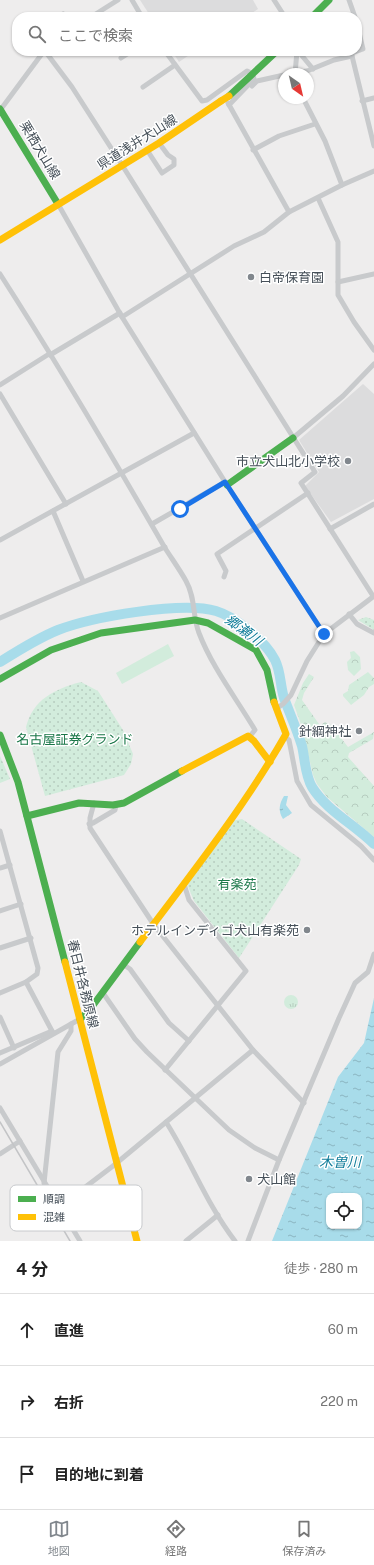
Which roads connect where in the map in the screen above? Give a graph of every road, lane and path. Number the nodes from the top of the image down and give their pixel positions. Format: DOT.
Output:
graph roads {
  1 [pos="118,0"];
  2 [pos="132,0"];
  3 [pos="274,0"];
  4 [pos="329,0"];
  5 [pos="349,0"];
  6 [pos="99,12"];
  7 [pos="139,12"];
  8 [pos="282,12"];
  9 [pos="317,12"];
  10 [pos="353,12"];
  11 [pos="40,56"];
  12 [pos="48,56"];
  13 [pos="124,56"];
  14 [pos="169,56"];
  15 [pos="272,56"];
  16 [pos="297,56"];
  17 [pos="302,56"];
  18 [pos="352,56"];
  19 [pos="121,58"];
  20 [pos="175,65"];
  21 [pos="296,68"];
  22 [pos="312,68"];
  23 [pos="314,69"];
  24 [pos="253,74"];
  25 [pos="278,76"];
  26 [pos="143,87"];
  27 [pos="244,90"];
  28 [pos="220,91"];
  29 [pos="374,98"];
  30 [pos="362,101"];
  31 [pos="306,104"];
  32 [pos="229,105"];
  33 [pos="1,112"];
  34 [pos="315,124"];
  35 [pos="159,143"];
  36 [pos="374,146"];
  37 [pos="147,150"];
  38 [pos="253,150"];
  39 [pos="122,165"];
  40 [pos="374,171"];
  41 [pos="342,185"];
  42 [pos="318,198"];
  43 [pos="58,204"];
  44 [pos="289,212"];
  45 [pos="0,240"];
  46 [pos="189,273"];
  47 [pos="0,274"];
  48 [pos="374,274"];
  49 [pos="338,282"];
  50 [pos="121,315"];
  51 [pos="374,350"];
  52 [pos="49,355"];
  53 [pos="374,364"];
  54 [pos="0,384"];
  55 [pos="0,394"];
  56 [pos="194,433"];
  57 [pos="293,438"];
  58 [pos="123,473"];
  59 [pos="226,483"];
  60 [pos="308,493"];
  61 [pos="66,504"];
  62 [pos="374,504"];
  63 [pos="53,511"];
  64 [pos="152,524"];
  65 [pos="256,529"];
  66 [pos="330,529"];
  67 [pos="0,540"];
  68 [pos="164,547"];
  69 [pos="224,576"];
  70 [pos="83,581"];
  71 [pos="373,596"];
  72 [pos="349,614"];
  73 [pos="195,617"];
  74 [pos="0,618"];
  75 [pos="374,633"];
  76 [pos="324,634"];
  77 [pos="0,679"];
  78 [pos="276,709"];
  79 [pos="0,735"];
  80 [pos="250,736"];
  81 [pos="285,737"];
  82 [pos="270,762"];
  83 [pos="94,803"];
  84 [pos="116,805"];
  85 [pos="27,816"];
  86 [pos="89,824"];
  87 [pos="0,831"];
  88 [pos="374,860"];
  89 [pos="10,865"];
  90 [pos="0,868"];
  91 [pos="184,884"];
  92 [pos="21,904"];
  93 [pos="0,911"];
  94 [pos="154,926"];
  95 [pos="31,938"];
  96 [pos="0,948"];
  97 [pos="374,954"];
  98 [pos="124,965"];
  99 [pos="26,982"];
  100 [pos="0,993"];
  101 [pos="103,993"];
  102 [pos="218,1006"];
  103 [pos="0,1017"];
  104 [pos="80,1018"];
  105 [pos="71,1024"];
  106 [pos="53,1033"];
  107 [pos="189,1041"];
  108 [pos="14,1048"];
  109 [pos="253,1050"];
  110 [pos="0,1053"];
  111 [pos="0,1064"];
  112 [pos="166,1070"];
  113 [pos="195,1098"];
  114 [pos="304,1103"];
  115 [pos="0,1108"];
  116 [pos="166,1122"];
  117 [pos="20,1141"];
  118 [pos="0,1154"];
  119 [pos="279,1160"];
  120 [pos="116,1163"];
  121 [pos="44,1183"];
  122 [pos="88,1185"];
  123 [pos="122,1185"];
  124 [pos="218,1215"];
  125 [pos="74,1231"];
  126 [pos="134,1231"];
  127 [pos="80,1241"];
  128 [pos="137,1241"];
  129 [pos="186,1241"];
  130 [pos="235,1241"];
  131 [pos="248,1241"];
  1 -- 6 [label="street"];
  2 -- 7 [label="street"];
  3 -- 8 [label="street"];
  4 -- 9 [label="street"];
  5 -- 10 [label="street"];
  11 -- 33 [label="street"];
  12 -- 39 [label="street"];
  13 -- 19 [label="street"];
  14 -- 20 [label="street"];
  15 -- 24 [label="street, 県道浅井犬山線"];
  16 -- 21 [label="street"];
  17 -- 22 [label="street"];
  18 -- 23 [label="street"];
  18 -- 30 [label="street"];
  20 -- 26 [label="street"];
  20 -- 28 [label="street"];
  24 -- 27 [label="street"];
  24 -- 28 [label="street"];
  24 -- 35 [label="street, 県道浅井犬山線, bridge"];
  25 -- 27 [label="street"];
  27 -- 32 [label="street"];
  28 -- 32 [label="street"];
  29 -- 30 [label="street"];
  30 -- 36 [label="street"];
  31 -- 34 [label="street"];
  32 -- 38 [label="street"];
  33 -- 43 [label="street, 栗栖犬山線"];
  34 -- 38 [label="street"];
  34 -- 41 [label="street"];
  35 -- 37 [label="street, 県道浅井犬山線"];
  35 -- 37 [label="street"];
  37 -- 39 [label="street, 県道浅井犬山線"];
  38 -- 44 [label="street"];
  39 -- 43 [label="street, 県道浅井犬山線"];
  39 -- 46 [label="street"];
  40 -- 41 [label="street"];
  41 -- 42 [label="street"];
  42 -- 44 [label="street"];
  42 -- 49 [label="street"];
  43 -- 45 [label="street, 県道浅井犬山線"];
  43 -- 50 [label="street"];
  44 -- 46 [label="street"];
  46 -- 50 [label="street"];
  46 -- 57 [label="street"];
  47 -- 52 [label="street"];
  48 -- 49 [label="street"];
  49 -- 51 [label="street"];
  50 -- 52 [label="street"];
  50 -- 56 [label="street"];
  52 -- 54 [label="street"];
  52 -- 58 [label="street"];
  53 -- 57 [label="street"];
  55 -- 61 [label="street"];
  56 -- 58 [label="street"];
  56 -- 59 [label="street"];
  57 -- 59 [label="street"];
  57 -- 60 [label="street"];
  58 -- 61 [label="street"];
  58 -- 64 [label="street"];
  59 -- 64 [label="street"];
  59 -- 65 [label="street"];
  60 -- 65 [label="street"];
  60 -- 66 [label="street"];
  61 -- 63 [label="street"];
  62 -- 66 [label="street"];
  63 -- 67 [label="street"];
  63 -- 70 [label="street"];
  64 -- 68 [label="street"];
  65 -- 69 [label="street"];
  65 -- 76 [label="street"];
  66 -- 71 [label="street"];
  68 -- 70 [label="street"];
  68 -- 73 [label="street"];
  70 -- 74 [label="street"];
  71 -- 72 [label="street"];
  72 -- 75 [label="street"];
  72 -- 76 [label="street"];
  73 -- 77 [label="street"];
  73 -- 78 [label="street"];
  73 -- 80 [label="street"];
  76 -- 78 [label="street"];
  78 -- 81 [label="street"];
  79 -- 85 [label="street, 春日井各務原線"];
  80 -- 82 [label="street"];
  80 -- 84 [label="street"];
  81 -- 82 [label="street"];
  81 -- 88 [label="street"];
  82 -- 91 [label="street"];
  83 -- 84 [label="street"];
  83 -- 85 [label="street"];
  83 -- 86 [label="street"];
  84 -- 86 [label="street"];
  85 -- 104 [label="street, 春日井各務原線"];
  86 -- 94 [label="street"];
  87 -- 89 [label="street"];
  89 -- 90 [label="street"];
  89 -- 92 [label="street"];
  91 -- 94 [label="street"];
  91 -- 102 [label="street"];
  92 -- 93 [label="street"];
  92 -- 95 [label="street"];
  94 -- 98 [label="street"];
  94 -- 102 [label="street"];
  95 -- 96 [label="street"];
  95 -- 99 [label="street"];
  97 -- 114 [label="street"];
  98 -- 101 [label="street"];
  98 -- 107 [label="street"];
  99 -- 100 [label="street"];
  99 -- 106 [label="street"];
  101 -- 104 [label="street"];
  101 -- 112 [label="street"];
  102 -- 107 [label="street"];
  102 -- 109 [label="street"];
  103 -- 108 [label="street"];
  104 -- 105 [label="street"];
  104 -- 120 [label="street, 春日井各務原線"];
  105 -- 106 [label="street"];
  105 -- 121 [label="street"];
  106 -- 108 [label="street"];
  106 -- 111 [label="street"];
  107 -- 112 [label="street"];
  108 -- 110 [label="street"];
  109 -- 113 [label="street"];
  109 -- 114 [label="street"];
  112 -- 113 [label="street"];
  113 -- 116 [label="street"];
  113 -- 119 [label="street"];
  114 -- 119 [label="street"];
  115 -- 117 [label="street"];
  116 -- 120 [label="street"];
  116 -- 124 [label="street"];
  117 -- 118 [label="street"];
  117 -- 121 [label="street"];
  119 -- 131 [label="street"];
  120 -- 122 [label="street"];
  120 -- 123 [label="street, 春日井各務原線"];
  124 -- 129 [label="street"];
  124 -- 130 [label="street"];
  125 -- 127 [label="street"];
  126 -- 128 [label="street, 春日井各務原線"];
}
